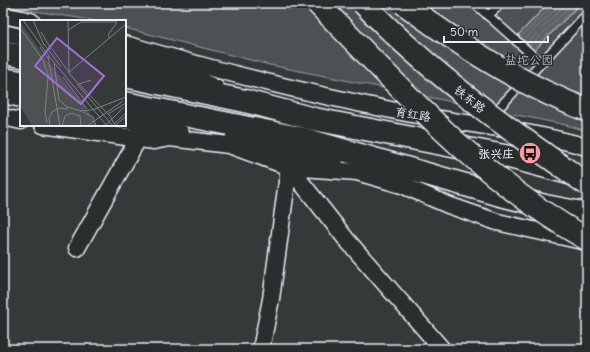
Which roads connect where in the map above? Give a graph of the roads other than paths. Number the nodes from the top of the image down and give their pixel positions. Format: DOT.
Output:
graph roads {
  1 [pos="317,3"];
  2 [pos="363,3"];
  3 [pos="403,3"];
  4 [pos="420,3"];
  5 [pos="474,3"];
  6 [pos="501,3"];
  7 [pos="587,14"];
  8 [pos="3,15"];
  9 [pos="488,16"];
  10 [pos="26,20"];
  11 [pos="3,33"];
  12 [pos="448,34"];
  13 [pos="20,37"];
  14 [pos="126,44"];
  15 [pos="126,47"];
  16 [pos="3,53"];
  17 [pos="20,56"];
  18 [pos="126,56"];
  19 [pos="540,63"];
  20 [pos="167,66"];
  21 [pos="126,69"];
  22 [pos="126,76"];
  23 [pos="240,76"];
  24 [pos="3,79"];
  25 [pos="20,82"];
  26 [pos="3,95"];
  27 [pos="20,98"];
  28 [pos="245,101"];
  29 [pos="126,104"];
  30 [pos="587,110"];
  31 [pos="3,117"];
  32 [pos="314,119"];
  33 [pos="126,120"];
  34 [pos="20,121"];
  35 [pos="482,125"];
  36 [pos="50,126"];
  37 [pos="138,139"];
  38 [pos="229,145"];
  39 [pos="301,146"];
  40 [pos="587,147"];
  41 [pos="358,163"];
  42 [pos="289,167"];
  43 [pos="587,178"];
  44 [pos="587,184"];
  45 [pos="587,214"];
  46 [pos="587,240"];
  47 [pos="77,248"];
  48 [pos="261,349"];
  49 [pos="442,349"];
  1 -- 46 [label="highway, bridge"];
  2 -- 44 [label="highway, 铁东路, bridge"];
  3 -- 12 [label="highway, bridge"];
  4 -- 12 [label="highway"];
  5 -- 9 [label="lane"];
  6 -- 9 [label="lane"];
  7 -- 19 [label="lane"];
  8 -- 10 [label="street"];
  9 -- 19 [label="lane"];
  11 -- 13 [label="street"];
  12 -- 30 [label="highway, bridge"];
  14 -- 23 [label="street, 育红路"];
  15 -- 20 [label="street, 育红路"];
  16 -- 17 [label="highway"];
  18 -- 20 [label="street, 育红路"];
  19 -- 35 [label="lane"];
  20 -- 21 [label="street, 育红路"];
  20 -- 23 [label="street, 育红路"];
  20 -- 28 [label="street, 育红路"];
  22 -- 28 [label="highway, 育红路"];
  23 -- 35 [label="street, 育红路"];
  24 -- 25 [label="highway"];
  26 -- 27 [label="street"];
  28 -- 32 [label="highway, 育红路"];
  29 -- 39 [label="highway"];
  31 -- 34 [label="street"];
  32 -- 39 [label="street"];
  32 -- 43 [label="highway, 育红路"];
  33 -- 38 [label="street"];
  35 -- 40 [label="street, 育红路"];
  36 -- 37 [label="street"];
  37 -- 38 [label="street"];
  37 -- 47 [label="street"];
  38 -- 39 [label="street"];
  38 -- 42 [label="street"];
  39 -- 41 [label="highway"];
  39 -- 42 [label="street"];
  41 -- 42 [label="street"];
  41 -- 45 [label="highway"];
  41 -- 46 [label="street"];
  42 -- 48 [label="street"];
  42 -- 49 [label="street"];
}
